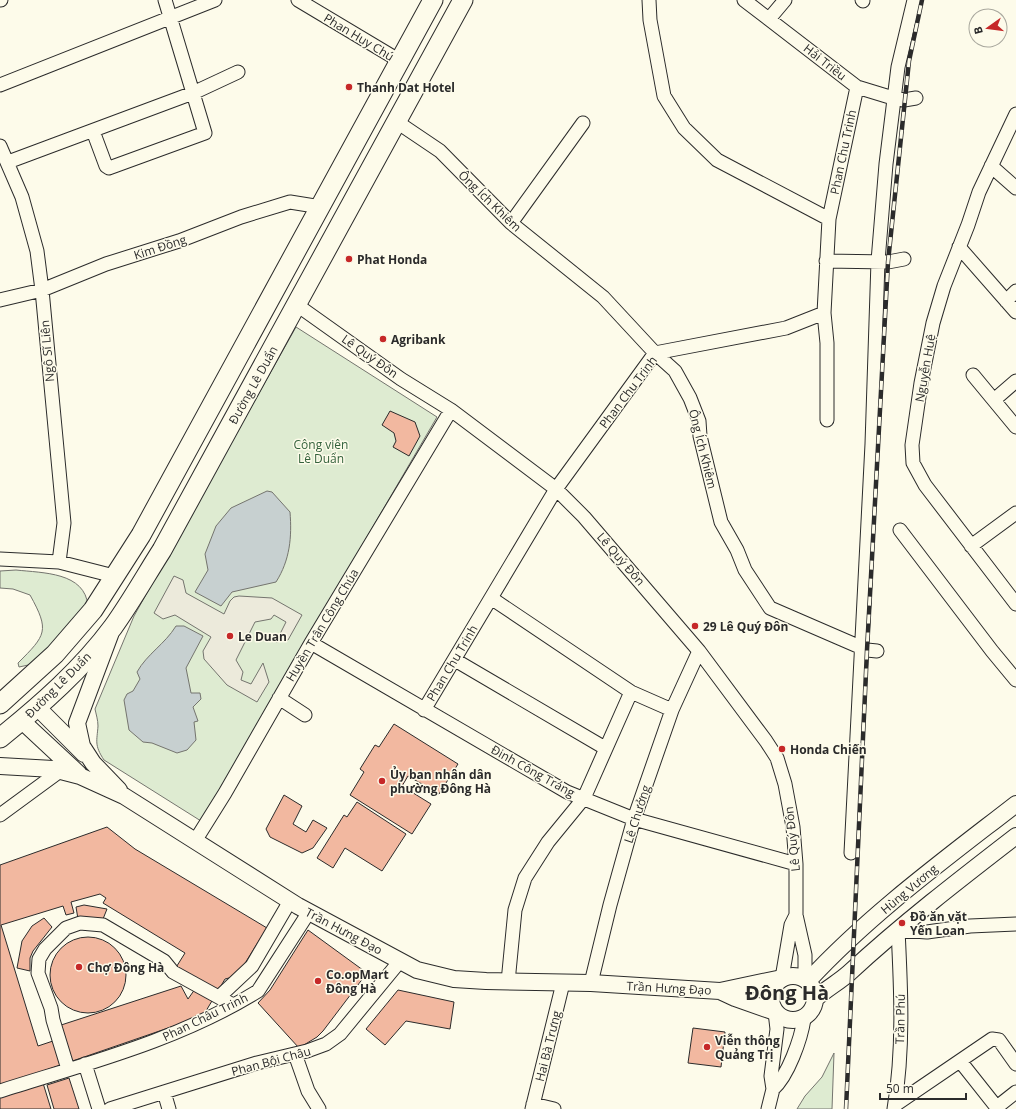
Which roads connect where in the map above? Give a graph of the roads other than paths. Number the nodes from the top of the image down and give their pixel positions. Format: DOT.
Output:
graph roads {
  1 [pos="165,0"];
  2 [pos="215,0"];
  3 [pos="298,0"];
  4 [pos="433,0"];
  5 [pos="463,0"];
  6 [pos="649,0"];
  7 [pos="744,0"];
  8 [pos="786,0"];
  9 [pos="914,0"];
  10 [pos="170,17"];
  11 [pos="769,19"];
  12 [pos="400,62"];
  13 [pos="238,72"];
  14 [pos="0,85"];
  15 [pos="857,87"];
  16 [pos="193,93"];
  17 [pos="893,98"];
  18 [pos="916,98"];
  19 [pos="1016,114"];
  20 [pos="397,122"];
  21 [pos="583,123"];
  22 [pos="93,130"];
  23 [pos="0,146"];
  24 [pos="8,162"];
  25 [pos="991,166"];
  26 [pos="1016,188"];
  27 [pos="321,207"];
  28 [pos="829,219"];
  29 [pos="511,223"];
  30 [pos="959,247"];
  31 [pos="904,259"];
  32 [pos="826,261"];
  33 [pos="878,261"];
  34 [pos="42,290"];
  35 [pos="1016,291"];
  36 [pos="274,293"];
  37 [pos="0,300"];
  38 [pos="1006,301"];
  39 [pos="297,305"];
  40 [pos="1016,312"];
  41 [pos="824,313"];
  42 [pos="655,354"];
  43 [pos="974,375"];
  44 [pos="1016,381"];
  45 [pos="994,400"];
  46 [pos="451,410"];
  47 [pos="827,420"];
  48 [pos="1016,427"];
  49 [pos="556,489"];
  50 [pos="1016,513"];
  51 [pos="900,530"];
  52 [pos="971,546"];
  53 [pos="0,559"];
  54 [pos="59,562"];
  55 [pos="114,576"];
  56 [pos="137,589"];
  57 [pos="491,598"];
  58 [pos="1016,604"];
  59 [pos="112,627"];
  60 [pos="311,643"];
  61 [pos="862,648"];
  62 [pos="699,650"];
  63 [pos="877,651"];
  64 [pos="455,660"];
  65 [pos="1016,680"];
  66 [pos="20,687"];
  67 [pos="631,692"];
  68 [pos="279,698"];
  69 [pos="2,703"];
  70 [pos="37,707"];
  71 [pos="424,710"];
  72 [pos="672,710"];
  73 [pos="305,715"];
  74 [pos="22,721"];
  75 [pos="0,738"];
  76 [pos="605,748"];
  77 [pos="93,763"];
  78 [pos="0,766"];
  79 [pos="60,771"];
  80 [pos="80,776"];
  81 [pos="124,796"];
  82 [pos="584,798"];
  83 [pos="1016,804"];
  84 [pos="0,815"];
  85 [pos="634,819"];
  86 [pos="1016,836"];
  87 [pos="195,841"];
  88 [pos="851,853"];
  89 [pos="796,864"];
  90 [pos="290,901"];
  91 [pos="309,912"];
  92 [pos="796,915"];
  93 [pos="1016,924"];
  94 [pos="898,930"];
  95 [pos="400,961"];
  96 [pos="782,978"];
  97 [pos="808,981"];
  98 [pos="508,982"];
  99 [pos="563,983"];
  100 [pos="591,984"];
  101 [pos="720,991"];
  102 [pos="219,997"];
  103 [pos="816,999"];
  104 [pos="233,1005"];
  105 [pos="775,1012"];
  106 [pos="804,1018"];
  107 [pos="295,1054"];
  108 [pos="960,1061"];
  109 [pos="85,1064"];
  110 [pos="1016,1064"];
  111 [pos="68,1069"];
  112 [pos="773,1089"];
  113 [pos="0,1092"];
  114 [pos="164,1092"];
  115 [pos="1016,1092"];
  116 [pos="533,1106"];
  117 [pos="894,1107"];
  118 [pos="997,1108"];
  119 [pos="99,1109"];
  120 [pos="110,1109"];
  121 [pos="169,1109"];
  122 [pos="319,1109"];
  123 [pos="554,1109"];
  124 [pos="768,1109"];
  1 -- 10 [label="street"];
  2 -- 10 [label="street"];
  3 -- 12 [label="street, Phan Huy Chú"];
  4 -- 12 [label="highway, Đường Lê Duẩn"];
  5 -- 20 [label="highway, Đường Lê Duẩn"];
  6 -- 28 [label="street"];
  7 -- 11 [label="street, Hải Triều"];
  8 -- 11 [label="street"];
  9 -- 17 [label="street"];
  10 -- 14 [label="street"];
  10 -- 16 [label="street"];
  11 -- 15 [label="street, Hải Triều"];
  12 -- 27 [label="highway, Đường Lê Duẩn"];
  13 -- 16 [label="street"];
  15 -- 17 [label="street, Hải Triều"];
  15 -- 28 [label="street, Phan Chu Trinh"];
  16 -- 22 [label="street"];
  16 -- 22 [label="street"];
  17 -- 18 [label="street, Hải Triều"];
  17 -- 33 [label="street"];
  19 -- 25 [label="street, Nguyễn Huệ"];
  20 -- 29 [label="street, Ông Ích Khiêm"];
  20 -- 39 [label="highway, Đường Lê Duẩn"];
  21 -- 29 [label="street"];
  22 -- 24 [label="street"];
  23 -- 24 [label="street, Ngô Sĩ Liên"];
  24 -- 34 [label="street, Ngô Sĩ Liên"];
  25 -- 26 [label="street"];
  25 -- 30 [label="street, Nguyễn Huệ"];
  27 -- 34 [label="street, Kim Đồng"];
  27 -- 36 [label="highway, Đường Lê Duẩn"];
  28 -- 32 [label="street, Phan Chu Trinh"];
  29 -- 42 [label="street, Ông Ích Khiêm"];
  30 -- 38 [label="street"];
  30 -- 52 [label="street, Nguyễn Huệ"];
  31 -- 33 [label="street"];
  32 -- 33 [label="street"];
  32 -- 41 [label="street, Phan Chu Trinh"];
  33 -- 61 [label="street"];
  34 -- 37 [label="street, Kim Đồng"];
  34 -- 54 [label="street, Ngô Sĩ Liên"];
  35 -- 38 [label="street"];
  36 -- 39 [label="highway"];
  36 -- 55 [label="highway, Đường Lê Duẩn"];
  38 -- 40 [label="street"];
  39 -- 46 [label="street, Lê Quý Đôn"];
  39 -- 56 [label="highway, Đường Lê Duẩn"];
  41 -- 42 [label="street, Phan Chu Trinh"];
  41 -- 47 [label="street"];
  42 -- 49 [label="street, Phan Chu Trinh"];
  42 -- 61 [label="street, Ông Ích Khiêm"];
  43 -- 45 [label="street"];
  44 -- 45 [label="street"];
  45 -- 48 [label="street"];
  46 -- 49 [label="street, Lê Quý Đôn"];
  46 -- 60 [label="street, Huyền Trân Công Chúa"];
  49 -- 57 [label="street, Phan Chu Trinh"];
  49 -- 62 [label="street, Lê Quý Đôn"];
  50 -- 52 [label="street"];
  51 -- 65 [label="street"];
  52 -- 58 [label="street, Nguyễn Huệ"];
  53 -- 54 [label="street"];
  54 -- 55 [label="street"];
  55 -- 56 [label="highway"];
  55 -- 66 [label="highway, Đường Lê Duẩn"];
  56 -- 59 [label="highway, Đường Lê Duẩn"];
  57 -- 64 [label="street, Phan Chu Trinh"];
  57 -- 67 [label="street"];
  59 -- 70 [label="highway, Đường Lê Duẩn"];
  59 -- 77 [label="main road"];
  60 -- 68 [label="street, Huyền Trân Công Chúa"];
  60 -- 71 [label="street, Đinh Công Tráng"];
  61 -- 63 [label="street, Ông Ích Khiêm"];
  61 -- 88 [label="street"];
  62 -- 72 [label="street, Lê Chưởng"];
  62 -- 89 [label="street, Lê Quý Đôn"];
  64 -- 71 [label="street, Phan Chu Trinh"];
  64 -- 76 [label="street"];
  66 -- 69 [label="highway, Đường Lê Duẩn"];
  66 -- 70 [label="highway"];
  67 -- 72 [label="street"];
  67 -- 76 [label="street"];
  68 -- 73 [label="street"];
  68 -- 87 [label="street, Huyền Trân Công Chúa"];
  69 -- 74 [label="highway"];
  70 -- 74 [label="highway, Đường Lê Duẩn"];
  70 -- 77 [label="main road"];
  71 -- 82 [label="street, Đinh Công Tráng"];
  72 -- 85 [label="street, Lê Chưởng"];
  74 -- 75 [label="highway, Đường Lê Duẩn"];
  74 -- 80 [label="main road"];
  76 -- 82 [label="street"];
  77 -- 81 [label="main road"];
  78 -- 79 [label="main road, Trần Hưng Đạo"];
  79 -- 80 [label="main road, Trần Hưng Đạo"];
  79 -- 84 [label="street"];
  80 -- 81 [label="main road, Trần Hưng Đạo"];
  81 -- 87 [label="main road, Trần Hưng Đạo"];
  82 -- 85 [label="street, Đinh Công Tráng"];
  82 -- 98 [label="street"];
  83 -- 97 [label="main road, Hùng Vương"];
  85 -- 89 [label="street, Đinh Công Tráng"];
  85 -- 100 [label="street, Lê Chưởng"];
  86 -- 94 [label="main road, Hùng Vương"];
  87 -- 90 [label="main road, Trần Hưng Đạo"];
  89 -- 92 [label="street, Lê Quý Đôn"];
  90 -- 91 [label="main road, Trần Hưng Đạo"];
  90 -- 102 [label="street"];
  91 -- 95 [label="main road, Trần Hưng Đạo"];
  91 -- 104 [label="street, Phan Châu Trinh"];
  92 -- 96 [label="street, Lê Quý Đôn"];
  92 -- 97 [label="street, Lê Quý Đôn"];
  93 -- 94 [label="street"];
  94 -- 103 [label="main road, Hùng Vương"];
  94 -- 117 [label="street, Trần Phú"];
  95 -- 98 [label="main road, Trần Hưng Đạo"];
  95 -- 107 [label="street, Phan Bội Châu"];
  96 -- 97 [label="main road"];
  96 -- 101 [label="main road, Trần Hưng Đạo"];
  96 -- 105 [label="main road"];
  97 -- 103 [label="main road"];
  98 -- 99 [label="main road, Trần Hưng Đạo"];
  99 -- 100 [label="main road, Trần Hưng Đạo"];
  99 -- 116 [label="street, Hai Bà Trưng"];
  100 -- 101 [label="main road, Trần Hưng Đạo"];
  101 -- 105 [label="main road, Trần Hưng Đạo"];
  102 -- 104 [label="street"];
  102 -- 111 [label="street"];
  103 -- 106 [label="main road"];
  104 -- 109 [label="street, Phan Châu Trinh"];
  105 -- 106 [label="main road"];
  105 -- 112 [label="street"];
  106 -- 112 [label="street"];
  107 -- 114 [label="street, Phan Bội Châu"];
  107 -- 122 [label="street"];
  108 -- 110 [label="street"];
  108 -- 117 [label="street"];
  108 -- 118 [label="street"];
  109 -- 111 [label="street, Phan Châu Trinh"];
  109 -- 119 [label="street"];
  111 -- 113 [label="street, Phan Châu Trinh"];
  112 -- 124 [label="street"];
  114 -- 120 [label="street, Phan Bội Châu"];
  114 -- 121 [label="street"];
  115 -- 118 [label="street"];
  116 -- 123 [label="street"];
}
